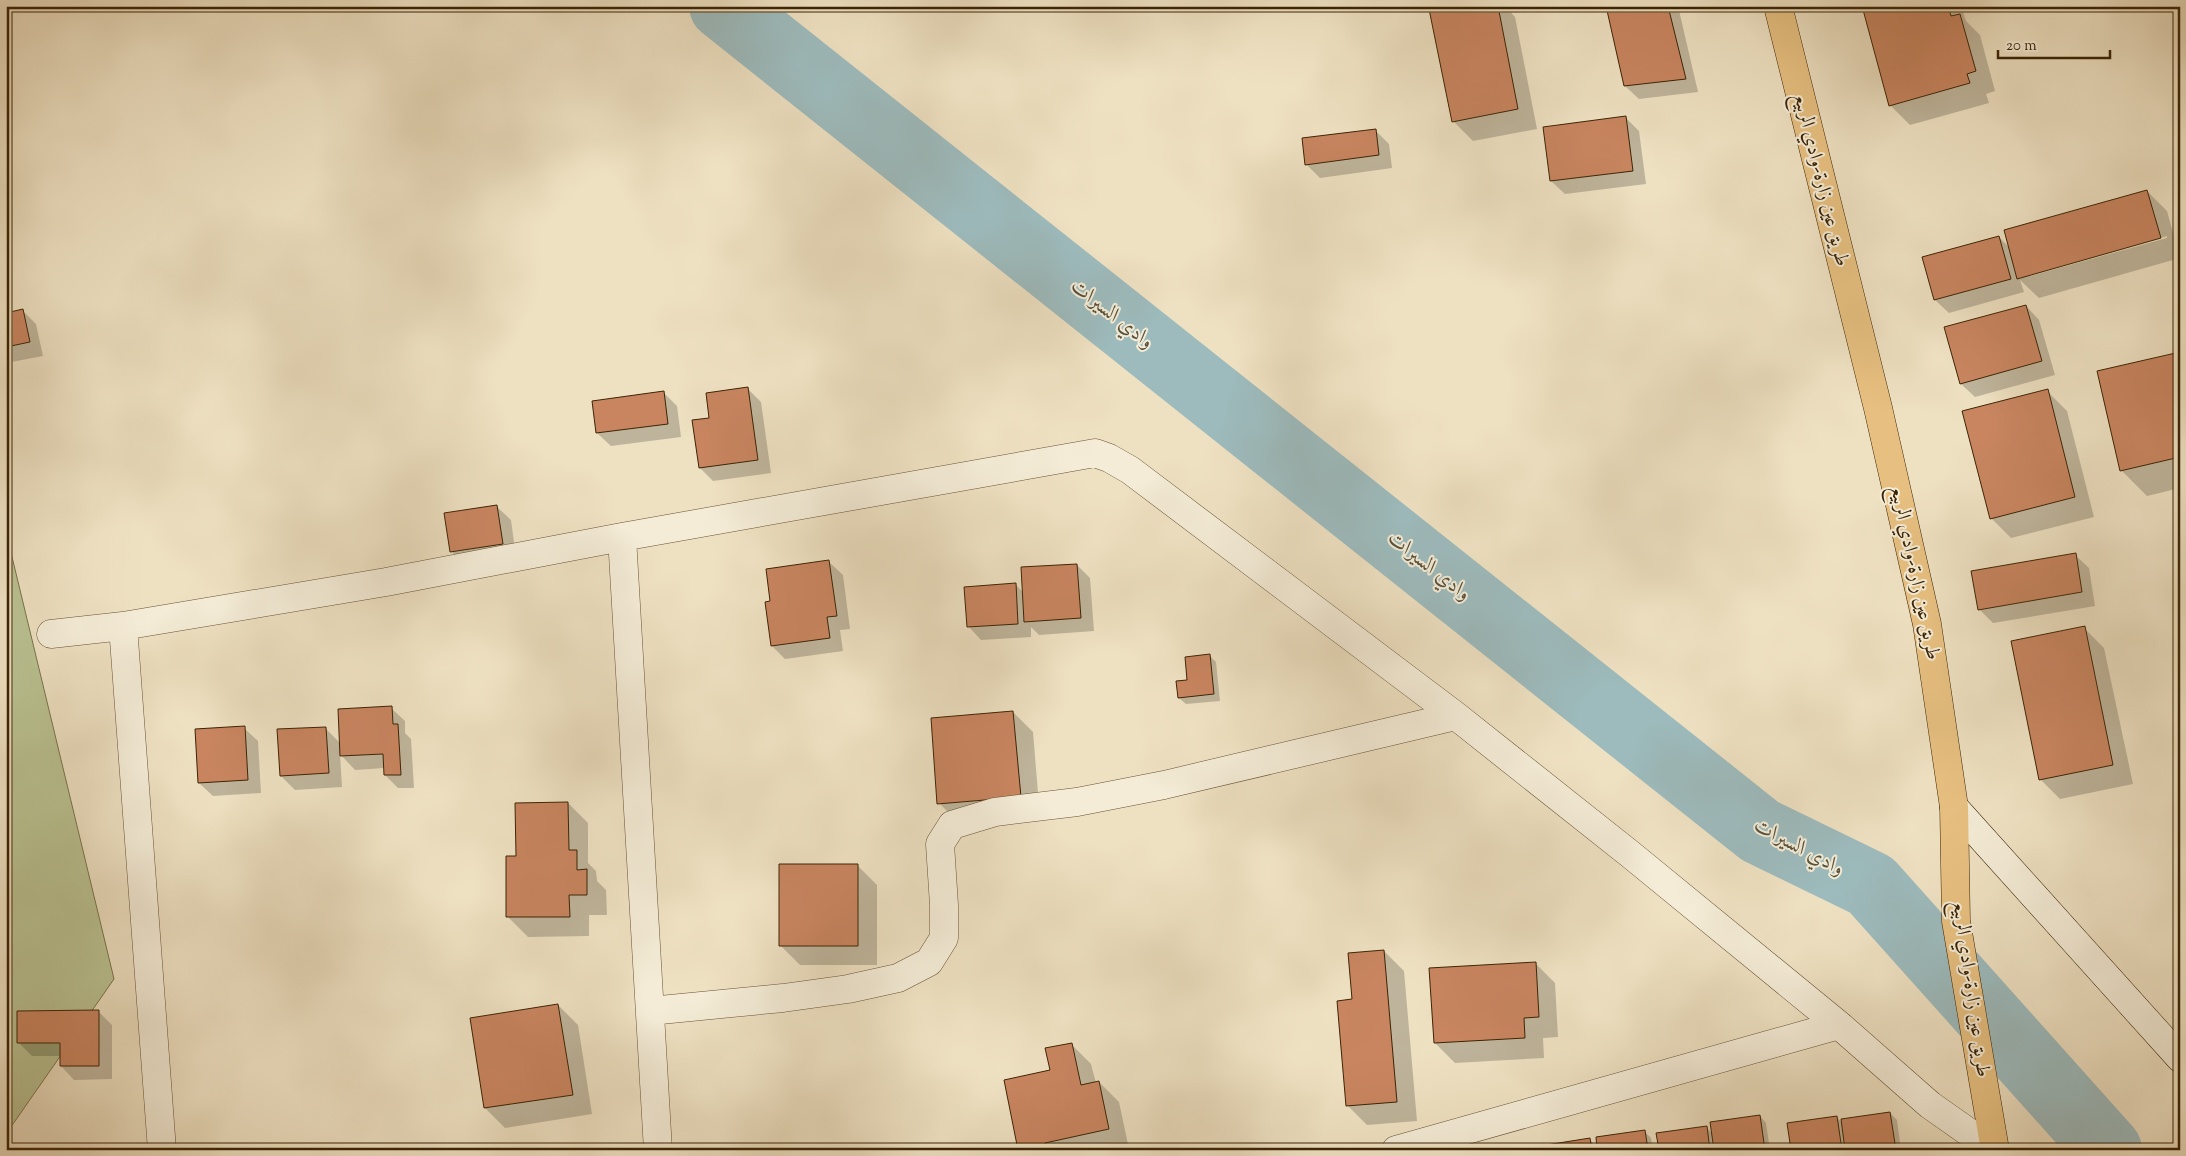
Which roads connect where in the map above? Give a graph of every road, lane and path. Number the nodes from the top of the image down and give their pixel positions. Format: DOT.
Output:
graph roads {
  1 [pos="1778,6"];
  2 [pos="622,537"];
  3 [pos="123,626"];
  4 [pos="51,634"];
  5 [pos="1456,716"];
  6 [pos="1954,807"];
  7 [pos="650,1011"];
  8 [pos="1838,1025"];
  9 [pos="2180,1058"];
  10 [pos="162,1150"];
  11 [pos="658,1150"];
  12 [pos="1396,1150"];
  13 [pos="1995,1150"];
  1 -- 6 [label="main road, طريق عين زارة-وادي الربيع"];
  2 -- 3 [label="street"];
  2 -- 5 [label="street"];
  2 -- 7 [label="street"];
  3 -- 4 [label="street"];
  3 -- 10 [label="street"];
  5 -- 7 [label="street"];
  5 -- 8 [label="street"];
  6 -- 9 [label="street"];
  6 -- 13 [label="main road, طريق عين زارة-وادي الربيع"];
  7 -- 11 [label="street"];
  8 -- 12 [label="street"];
  8 -- 13 [label="street"];
}
